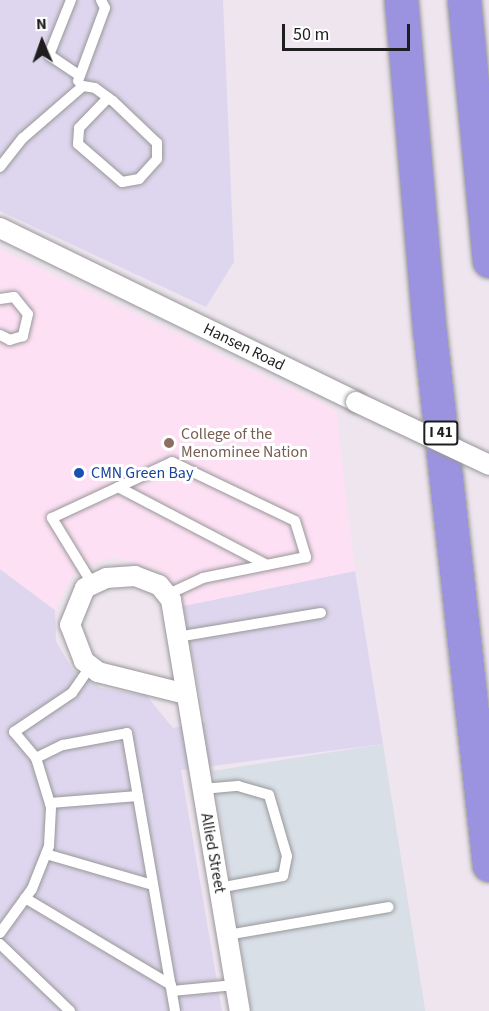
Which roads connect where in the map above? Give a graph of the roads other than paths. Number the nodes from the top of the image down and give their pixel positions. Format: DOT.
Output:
graph roads {
  1 [pos="71,0"];
  2 [pos="101,0"];
  3 [pos="383,0"];
  4 [pos="401,0"];
  5 [pos="464,0"];
  6 [pos="80,76"];
  7 [pos="75,89"];
  8 [pos="108,98"];
  9 [pos="0,167"];
  10 [pos="0,228"];
  11 [pos="489,261"];
  12 [pos="0,299"];
  13 [pos="0,335"];
  14 [pos="430,335"];
  15 [pos="489,465"];
  16 [pos="118,487"];
  17 [pos="267,565"];
  18 [pos="93,585"];
  19 [pos="167,595"];
  20 [pos="321,613"];
  21 [pos="177,637"];
  22 [pos="90,666"];
  23 [pos="186,694"];
  24 [pos="36,758"];
  25 [pos="202,789"];
  26 [pos="138,796"];
  27 [pos="50,803"];
  28 [pos="46,854"];
  29 [pos="489,866"];
  30 [pos="153,885"];
  31 [pos="219,888"];
  32 [pos="25,898"];
  33 [pos="389,907"];
  34 [pos="0,933"];
  35 [pos="227,935"];
  36 [pos="0,944"];
  37 [pos="235,985"];
  38 [pos="171,988"];
  39 [pos="70,1011"];
  40 [pos="175,1011"];
  41 [pos="240,1011"];
  1 -- 6 [label="lane"];
  2 -- 6 [label="lane"];
  3 -- 14 [label="highway"];
  4 -- 14 [label="highway, I 41"];
  5 -- 11 [label="highway"];
  6 -- 7 [label="lane"];
  7 -- 8 [label="lane"];
  7 -- 9 [label="lane"];
  8 -- 8 [label="lane"];
  10 -- 15 [label="street, Hansen Road, bridge"];
  12 -- 13 [label="lane"];
  14 -- 29 [label="highway, I 41"];
  16 -- 17 [label="lane"];
  16 -- 17 [label="lane"];
  16 -- 18 [label="lane"];
  17 -- 19 [label="lane"];
  18 -- 19 [label="street"];
  18 -- 22 [label="street"];
  19 -- 21 [label="street, Allied Street"];
  20 -- 21 [label="lane"];
  21 -- 23 [label="street, Allied Street"];
  22 -- 23 [label="street"];
  22 -- 24 [label="lane"];
  23 -- 25 [label="street, Allied Street"];
  24 -- 26 [label="lane"];
  24 -- 27 [label="lane"];
  25 -- 31 [label="street, Allied Street"];
  25 -- 31 [label="lane"];
  26 -- 27 [label="lane"];
  26 -- 30 [label="lane"];
  27 -- 28 [label="lane"];
  28 -- 30 [label="lane"];
  28 -- 32 [label="lane"];
  30 -- 38 [label="lane"];
  31 -- 35 [label="street, Allied Street"];
  32 -- 34 [label="lane"];
  32 -- 38 [label="lane"];
  33 -- 35 [label="lane"];
  35 -- 37 [label="street, Allied Street"];
  36 -- 39 [label="lane"];
  37 -- 38 [label="lane"];
  37 -- 41 [label="street, Allied Street"];
  38 -- 40 [label="lane"];
}
